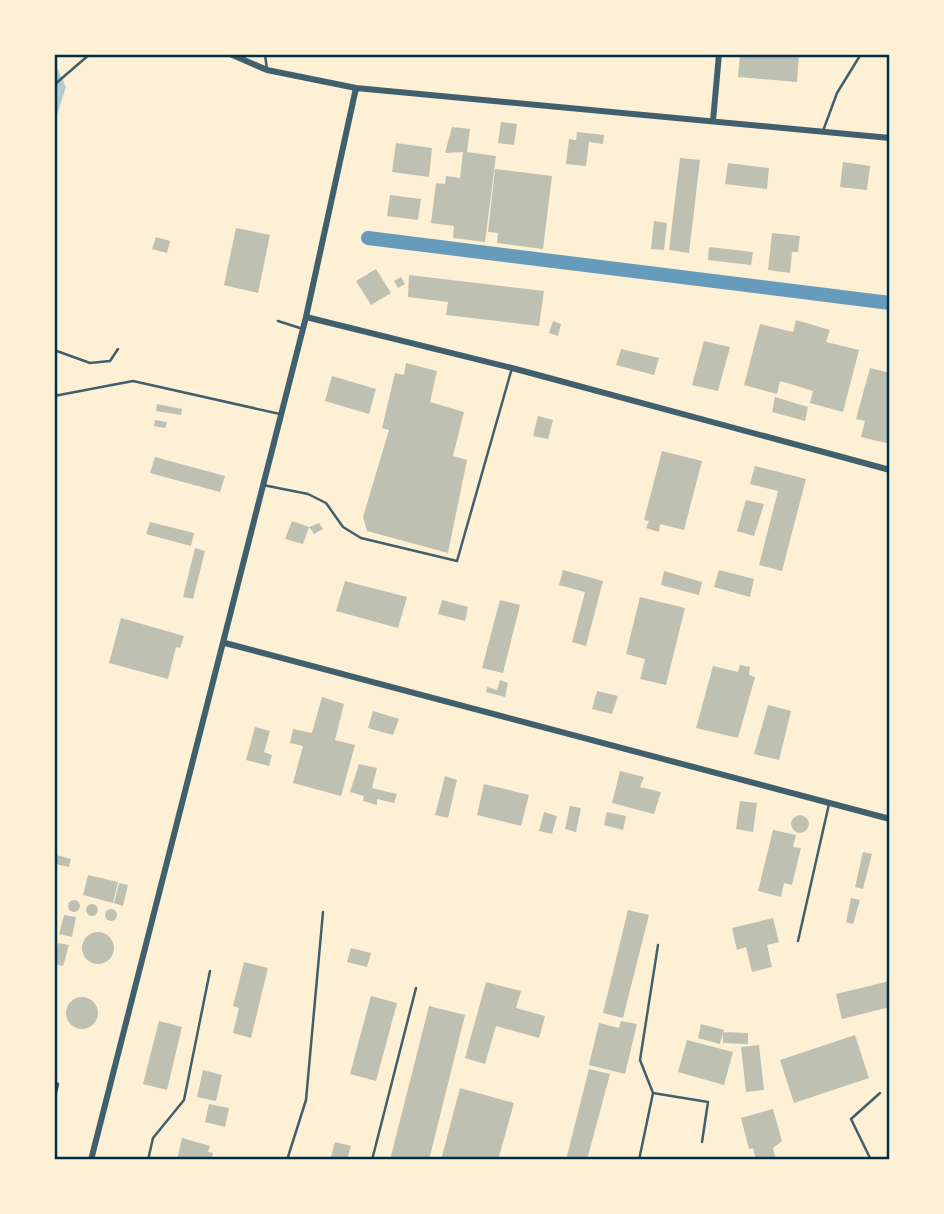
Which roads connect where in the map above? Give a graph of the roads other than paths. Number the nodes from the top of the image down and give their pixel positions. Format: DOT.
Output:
graph roads {
  1 [pos="90,54"];
  2 [pos="230,54"];
  3 [pos="265,54"];
  4 [pos="719,54"];
  5 [pos="861,54"];
  6 [pos="267,70"];
  7 [pos="54,85"];
  8 [pos="356,88"];
  9 [pos="713,121"];
  10 [pos="824,131"];
  11 [pos="890,138"];
  12 [pos="306,317"];
  13 [pos="278,321"];
  14 [pos="303,329"];
  15 [pos="118,349"];
  16 [pos="54,350"];
  17 [pos="512,368"];
  18 [pos="54,396"];
  19 [pos="281,414"];
  20 [pos="890,470"];
  21 [pos="263,485"];
  22 [pos="225,643"];
  23 [pos="829,803"];
  24 [pos="889,819"];
  25 [pos="890,836"];
  26 [pos="323,912"];
  27 [pos="798,941"];
  28 [pos="658,946"];
  29 [pos="210,971"];
  30 [pos="416,988"];
  31 [pos="54,1081"];
  32 [pos="653,1093"];
  33 [pos="880,1093"];
  34 [pos="54,1102"];
  35 [pos="702,1142"];
  36 [pos="91,1160"];
  37 [pos="148,1160"];
  38 [pos="287,1160"];
  39 [pos="372,1160"];
  40 [pos="639,1160"];
  41 [pos="871,1160"];
  1 -- 7 [label="lane"];
  2 -- 6 [label="street"];
  3 -- 6 [label="lane"];
  4 -- 9 [label="street"];
  5 -- 10 [label="lane"];
  6 -- 8 [label="street"];
  8 -- 9 [label="street"];
  8 -- 12 [label="street"];
  9 -- 10 [label="street"];
  10 -- 11 [label="street"];
  12 -- 14 [label="street"];
  12 -- 17 [label="street"];
  13 -- 14 [label="lane"];
  14 -- 19 [label="street"];
  15 -- 16 [label="lane"];
  17 -- 20 [label="street"];
  17 -- 21 [label="lane"];
  18 -- 19 [label="lane"];
  19 -- 21 [label="street"];
  21 -- 22 [label="street"];
  22 -- 23 [label="street"];
  22 -- 36 [label="street"];
  23 -- 24 [label="street"];
  23 -- 27 [label="lane"];
  24 -- 25 [label="lane"];
  26 -- 38 [label="lane"];
  28 -- 32 [label="lane"];
  29 -- 37 [label="lane"];
  30 -- 39 [label="lane"];
  31 -- 34 [label="lane"];
  32 -- 35 [label="lane"];
  32 -- 40 [label="lane"];
  33 -- 41 [label="lane"];
}
